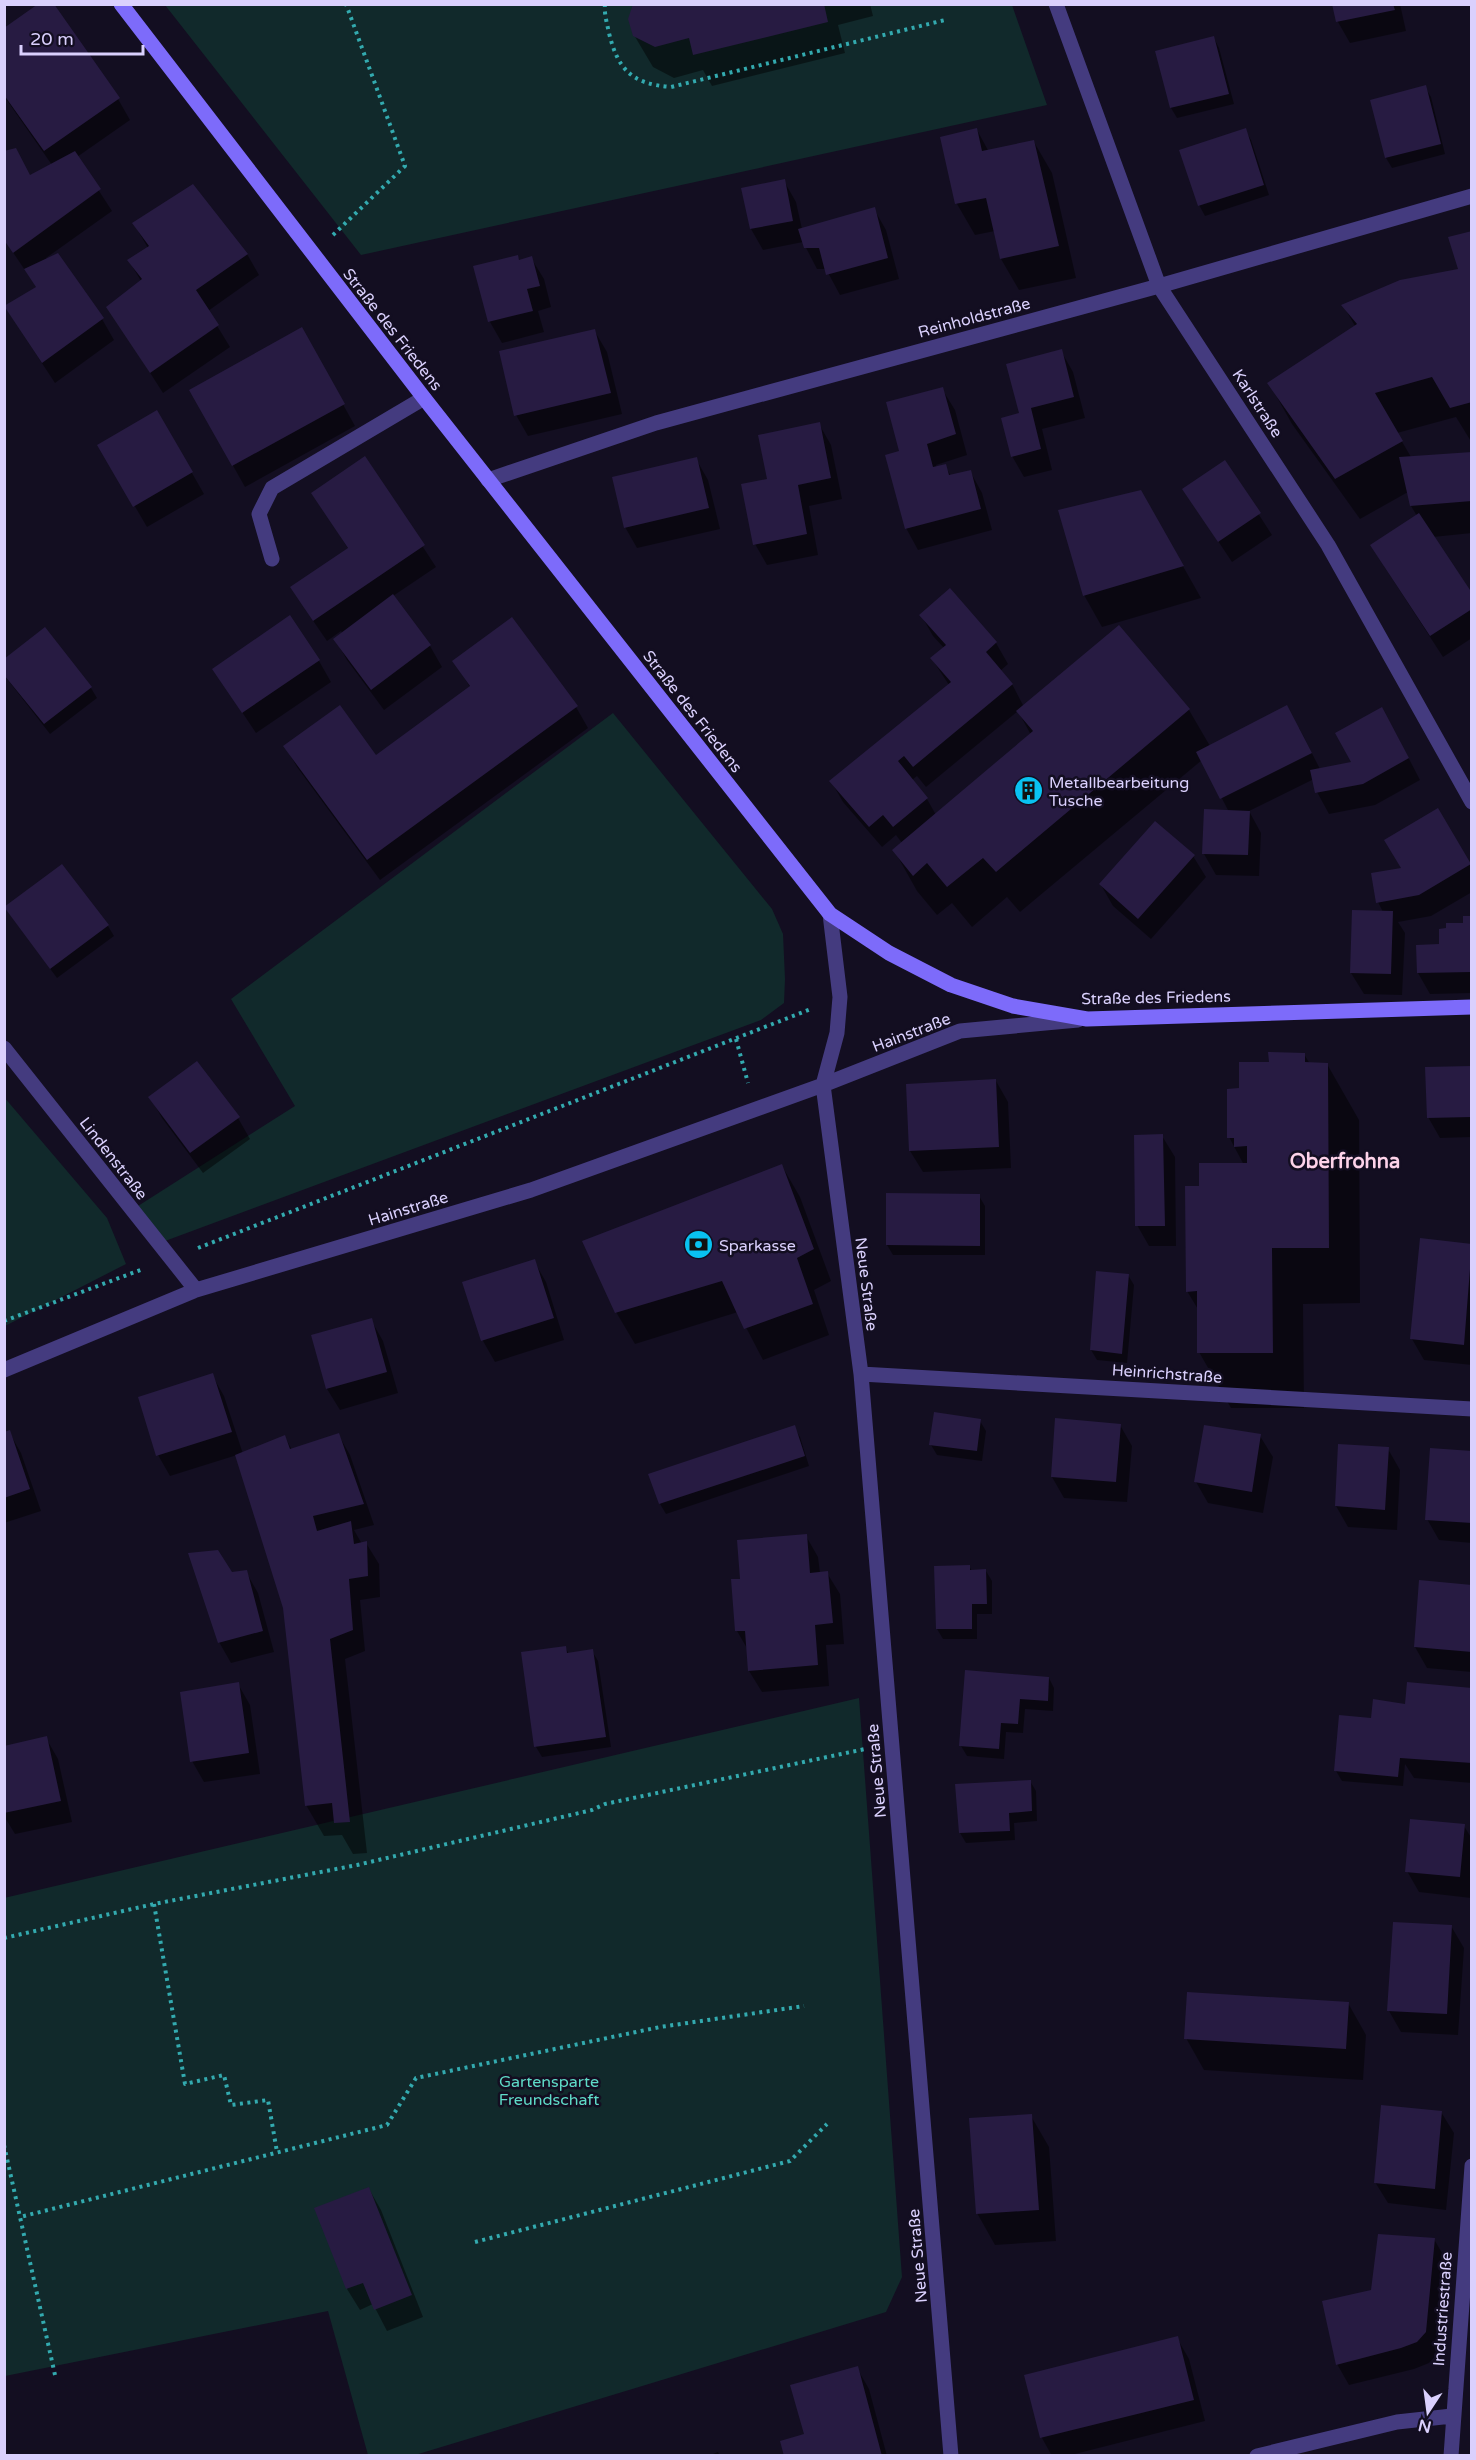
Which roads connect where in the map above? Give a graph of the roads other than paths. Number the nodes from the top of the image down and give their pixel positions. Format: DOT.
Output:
graph roads {
  1 [pos="121,4"];
  2 [pos="1056,4"];
  3 [pos="1472,196"];
  4 [pos="1159,286"];
  5 [pos="424,398"];
  6 [pos="488,480"];
  7 [pos="272,559"];
  8 [pos="1472,802"];
  9 [pos="830,914"];
  10 [pos="1472,1007"];
  11 [pos="1087,1019"];
  12 [pos="4,1048"];
  13 [pos="823,1085"];
  14 [pos="196,1290"];
  15 [pos="4,1370"];
  16 [pos="861,1374"];
  17 [pos="1472,1408"];
  18 [pos="1472,2166"];
  19 [pos="1452,2416"];
  20 [pos="951,2456"];
  21 [pos="1257,2456"];
  22 [pos="1451,2456"];
  1 -- 5 [label="main road, Straße des Friedens"];
  2 -- 4 [label="street, Karlstraße"];
  3 -- 4 [label="street, Reinholdstraße"];
  4 -- 6 [label="street, Reinholdstraße"];
  4 -- 8 [label="street, Karlstraße"];
  5 -- 6 [label="main road, Straße des Friedens"];
  5 -- 7 [label="street"];
  6 -- 9 [label="main road, Straße des Friedens"];
  9 -- 11 [label="main road, Straße des Friedens"];
  9 -- 13 [label="street"];
  10 -- 11 [label="main road, Straße des Friedens"];
  11 -- 13 [label="street, Hainstraße"];
  12 -- 14 [label="street, Lindenstraße"];
  13 -- 14 [label="street, Hainstraße"];
  13 -- 16 [label="street, Neue Straße"];
  14 -- 15 [label="street, Hainstraße"];
  16 -- 17 [label="street, Heinrichstraße"];
  16 -- 20 [label="street, Neue Straße"];
  18 -- 19 [label="street, Industriestraße"];
  19 -- 21 [label="street"];
  19 -- 22 [label="street, Industriestraße"];
}
